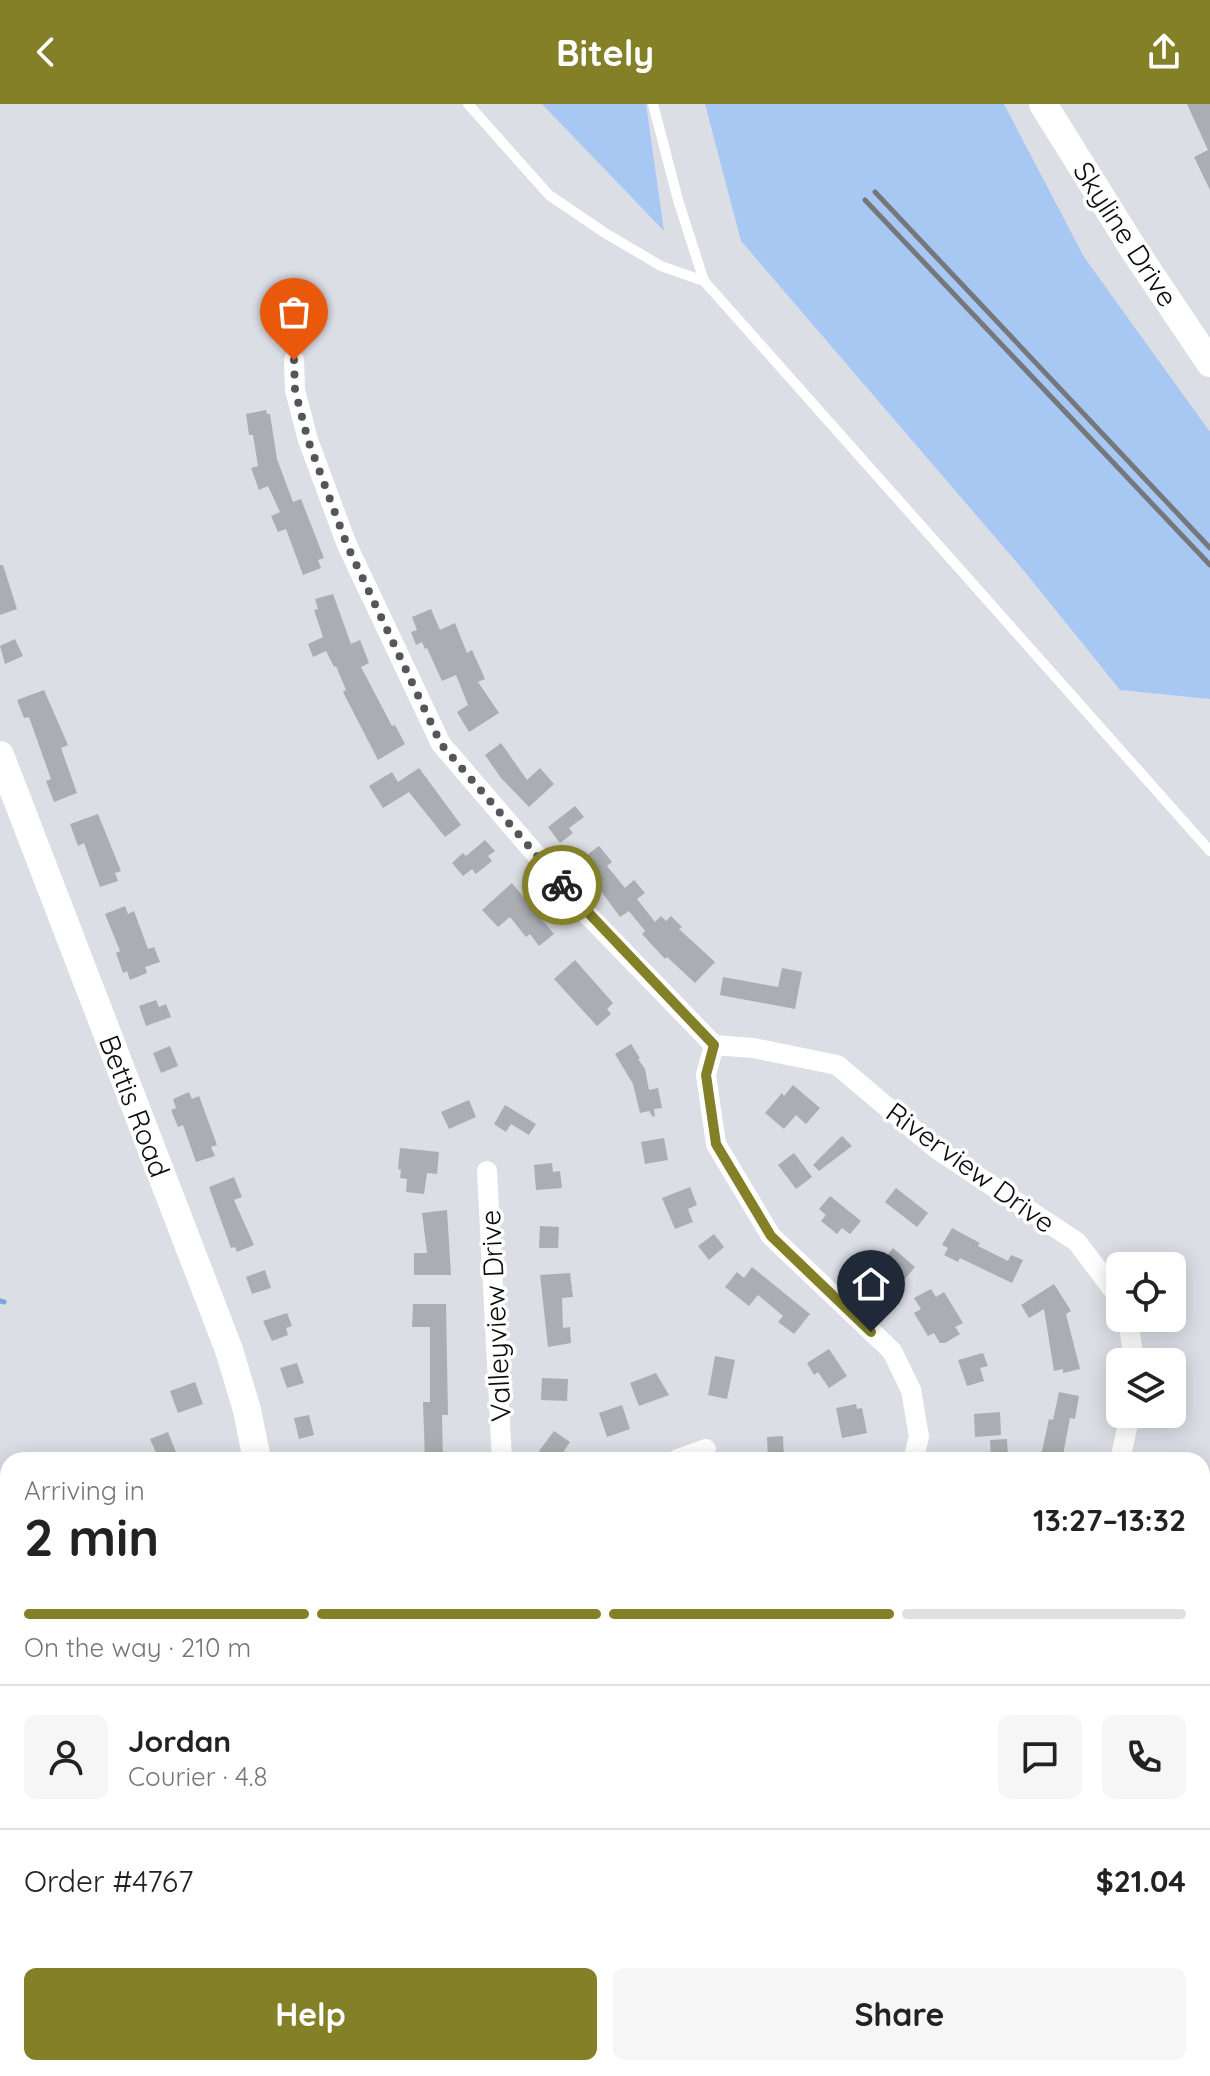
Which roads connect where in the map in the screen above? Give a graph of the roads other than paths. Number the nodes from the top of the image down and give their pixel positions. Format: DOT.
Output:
graph roads {
  1 [pos="468,104"];
  2 [pos="653,104"];
  3 [pos="1043,104"];
  4 [pos="704,281"];
  5 [pos="294,360"];
  6 [pos="1210,363"];
  7 [pos="0,755"];
  8 [pos="1210,851"];
  9 [pos="714,1045"];
  10 [pos="487,1171"];
  11 [pos="1106,1280"];
  12 [pos="1127,1428"];
  13 [pos="706,1449"];
  14 [pos="255,1452"];
  15 [pos="502,1452"];
  16 [pos="698,1452"];
  17 [pos="915,1452"];
  18 [pos="1122,1452"];
  1 -- 4 [label="lane"];
  2 -- 4 [label="lane"];
  3 -- 6 [label="street, Skyline Drive"];
  4 -- 8 [label="lane"];
  5 -- 9 [label="street"];
  7 -- 14 [label="street, Bettis Road"];
  9 -- 11 [label="street, Riverview Drive"];
  9 -- 17 [label="street"];
  10 -- 15 [label="street, Valleyview Drive"];
  12 -- 18 [label="street"];
  13 -- 16 [label="street"];
}
